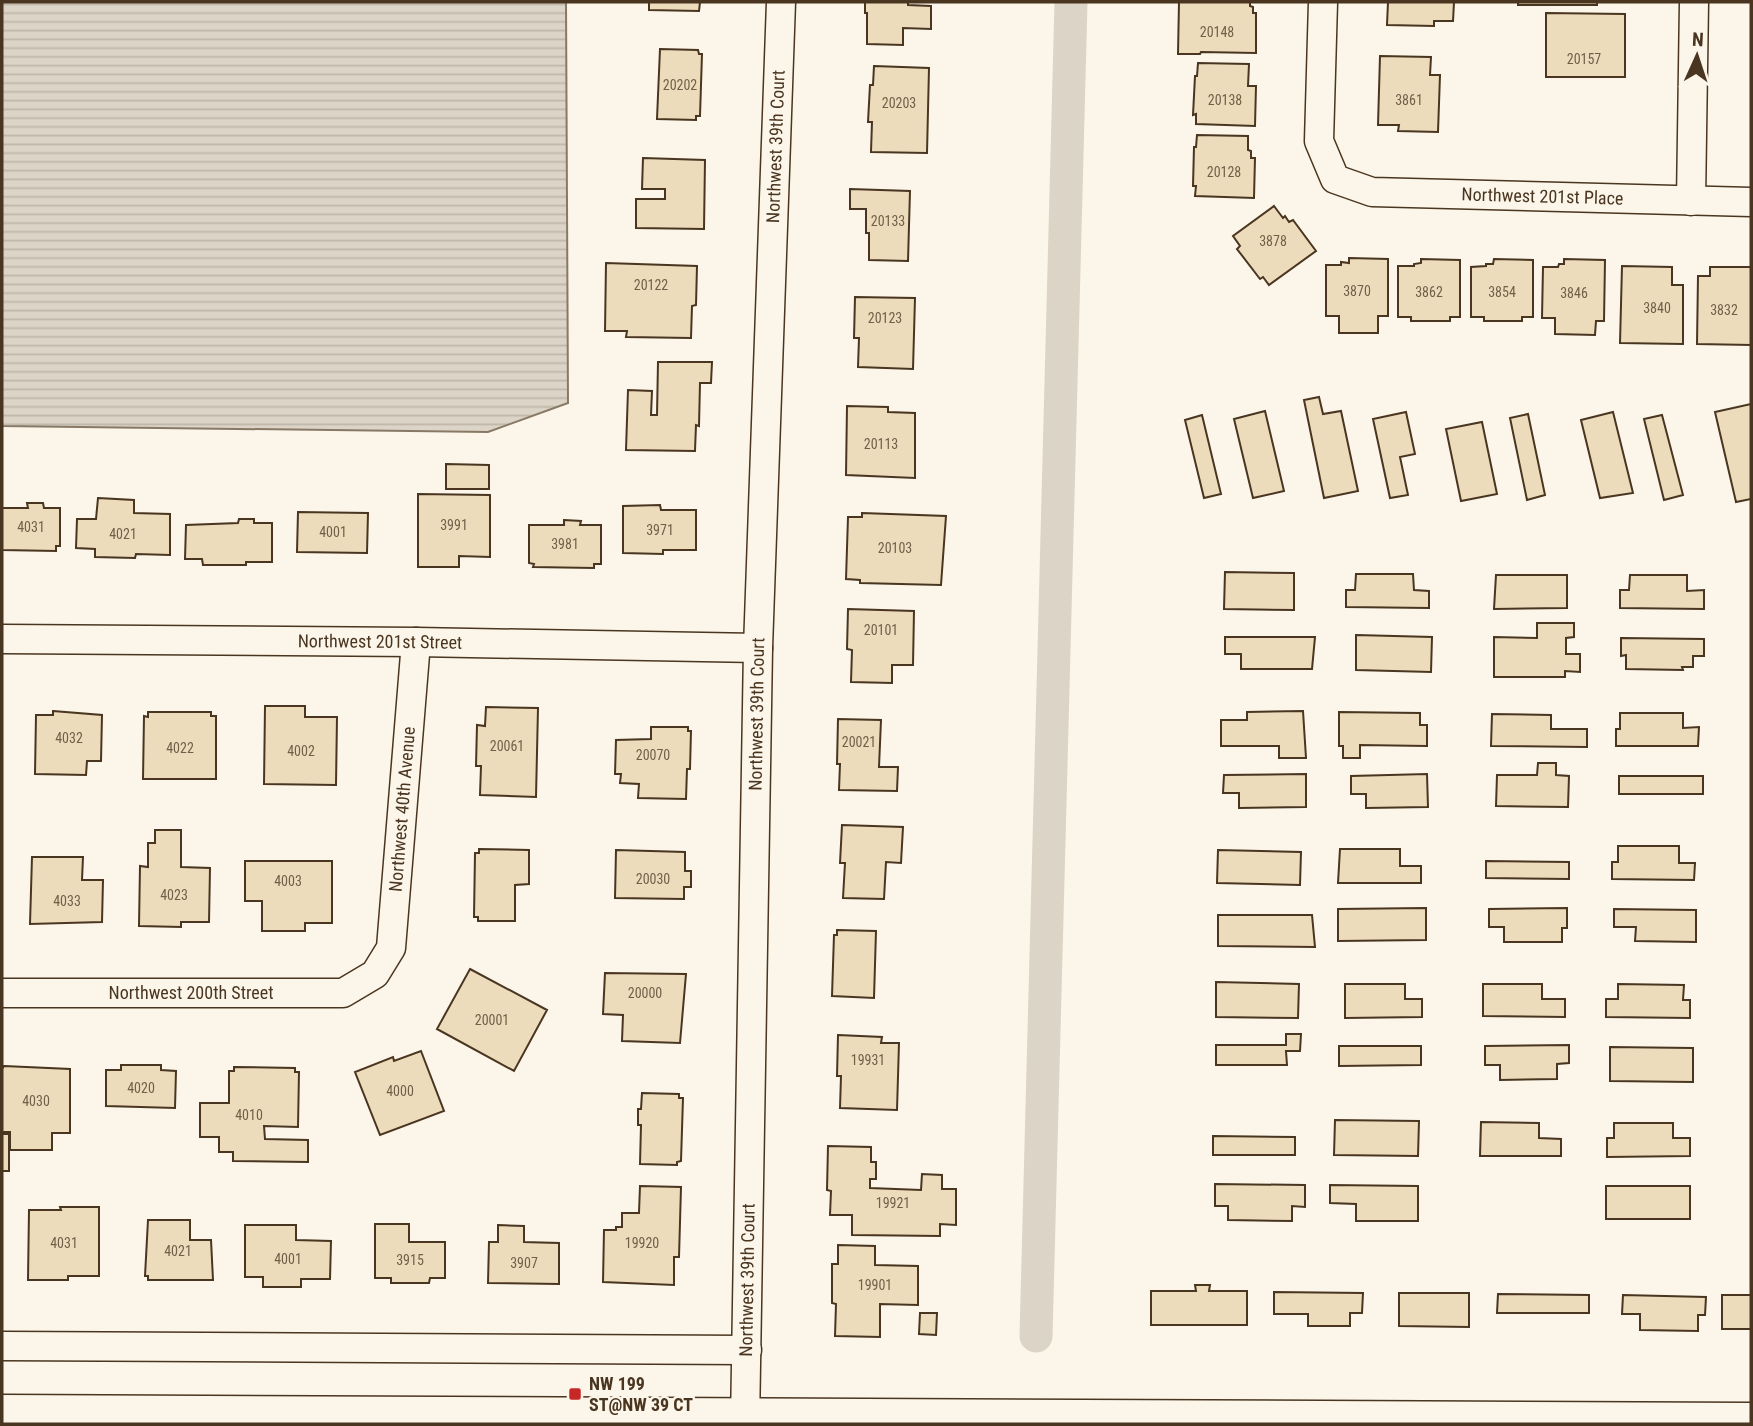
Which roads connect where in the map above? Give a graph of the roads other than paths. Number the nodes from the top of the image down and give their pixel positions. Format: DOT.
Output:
graph roads {
  1 [pos="781,2"];
  2 [pos="1323,2"];
  3 [pos="1694,2"];
  4 [pos="1691,201"];
  5 [pos="1751,202"];
  6 [pos="2,639"];
  7 [pos="416,642"];
  8 [pos="758,648"];
  9 [pos="375,974"];
  10 [pos="2,993"];
  11 [pos="2,1346"];
  12 [pos="747,1350"];
  13 [pos="8,1417"];
  14 [pos="746,1421"];
  15 [pos="1751,1422"];
  16 [pos="1299,1423"];
  1 -- 8 [label="street, Northwest 39th Court"];
  2 -- 4 [label="street, Northwest 201st Place"];
  3 -- 4 [label="street"];
  4 -- 5 [label="street, Northwest 201st Place"];
  6 -- 7 [label="street, Northwest 201st Street"];
  7 -- 8 [label="street, Northwest 201st Street"];
  7 -- 9 [label="street, Northwest 40th Avenue"];
  8 -- 12 [label="street, Northwest 39th Court"];
  9 -- 10 [label="street, Northwest 200th Street"];
  11 -- 12 [label="street"];
  12 -- 14 [label="street, Northwest 39th Court"];
  13 -- 14 [label="main road"];
  14 -- 16 [label="main road"];
  15 -- 16 [label="main road"];
}
